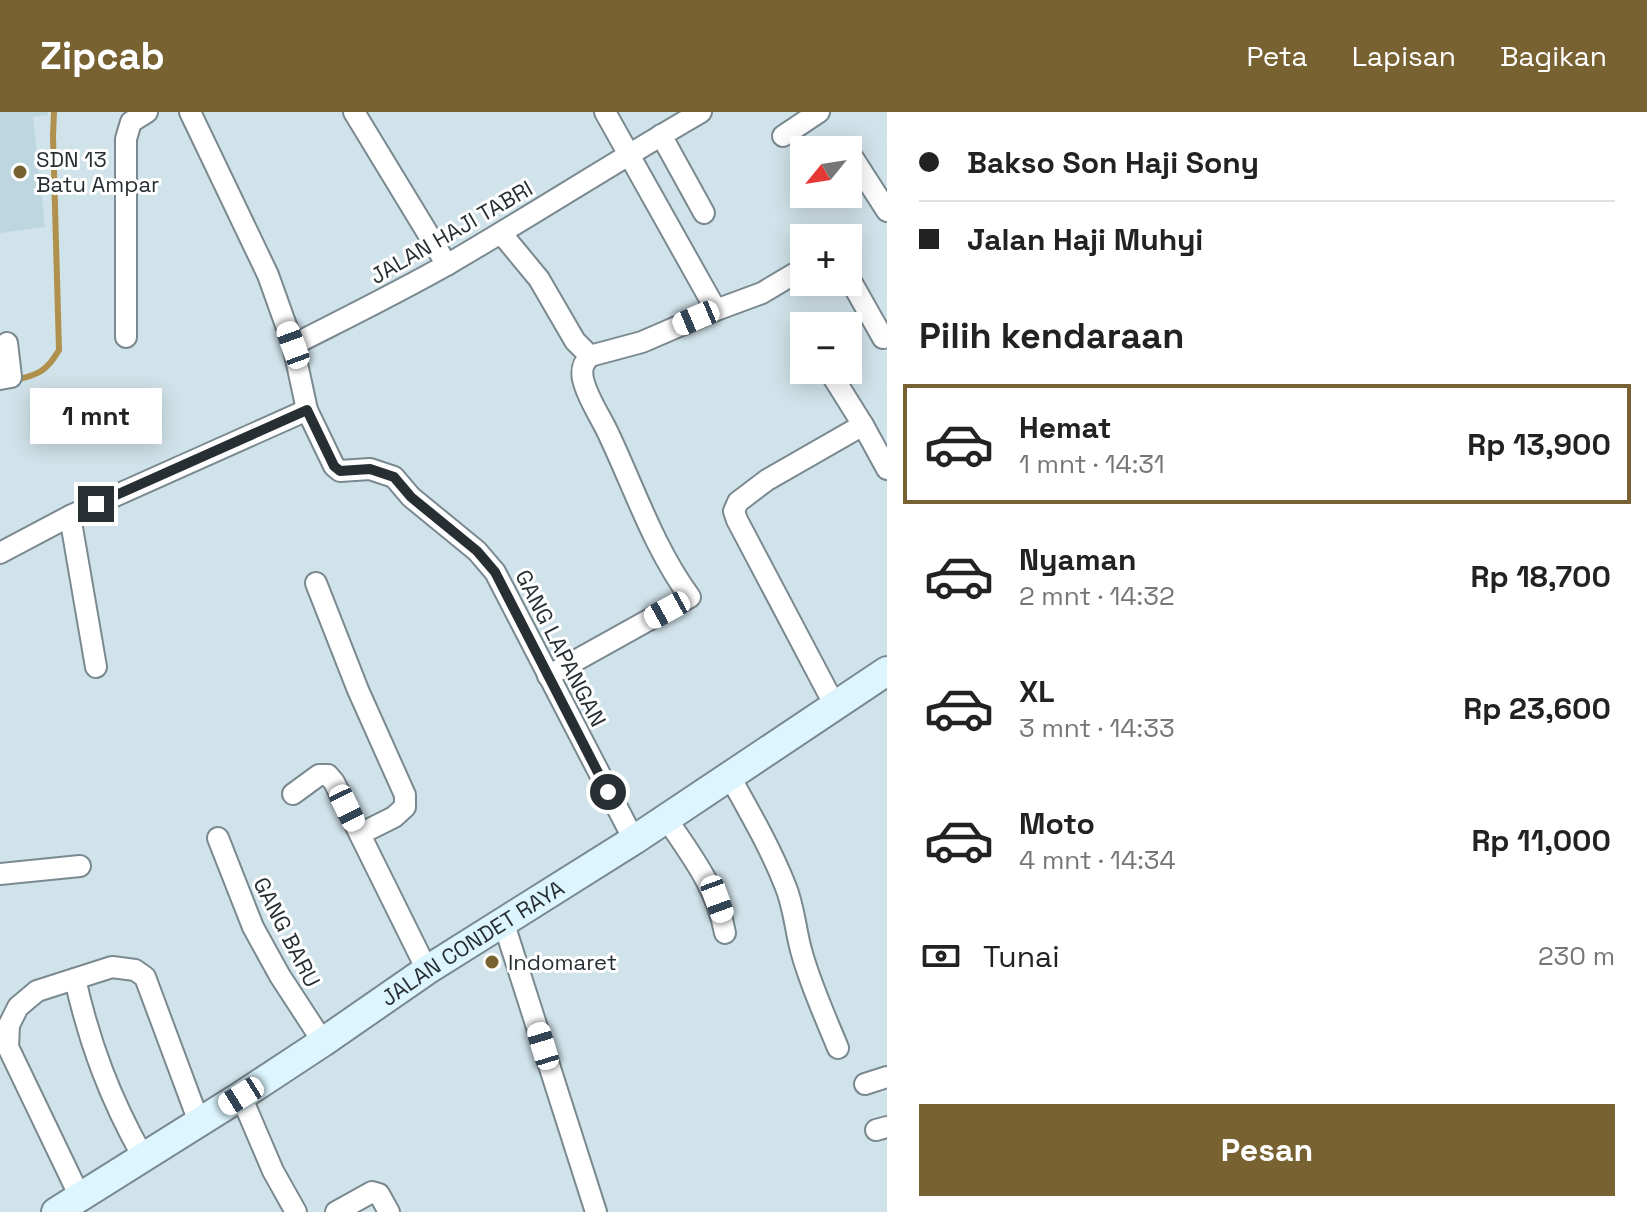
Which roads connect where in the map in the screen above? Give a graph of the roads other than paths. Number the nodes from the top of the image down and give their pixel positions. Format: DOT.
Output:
graph roads {
  1 [pos="147,112"];
  2 [pos="190,112"];
  3 [pos="354,112"];
  4 [pos="605,112"];
  5 [pos="701,112"];
  6 [pos="819,112"];
  7 [pos="661,135"];
  8 [pos="783,136"];
  9 [pos="629,153"];
  10 [pos="862,172"];
  11 [pos="887,211"];
  12 [pos="704,213"];
  13 [pos="501,233"];
  14 [pos="447,265"];
  15 [pos="790,276"];
  16 [pos="859,296"];
  17 [pos="716,310"];
  18 [pos="887,336"];
  19 [pos="126,337"];
  20 [pos="7,343"];
  21 [pos="293,345"];
  22 [pos="590,356"];
  23 [pos="0,379"];
  24 [pos="837,384"];
  25 [pos="307,410"];
  26 [pos="863,425"];
  27 [pos="887,469"];
  28 [pos="70,516"];
  29 [pos="0,553"];
  30 [pos="316,583"];
  31 [pos="96,667"];
  32 [pos="887,671"];
  33 [pos="548,676"];
  34 [pos="834,704"];
  35 [pos="729,775"];
  36 [pos="293,794"];
  37 [pos="666,818"];
  38 [pos="360,834"];
  39 [pos="218,838"];
  40 [pos="634,840"];
  41 [pos="80,866"];
  42 [pos="0,874"];
  43 [pos="503,921"];
  44 [pos="725,933"];
  45 [pos="427,970"];
  46 [pos="75,979"];
  47 [pos="323,1042"];
  48 [pos="838,1048"];
  49 [pos="887,1077"];
  50 [pos="865,1084"];
  51 [pos="241,1096"];
  52 [pos="199,1122"];
  53 [pos="143,1157"];
  54 [pos="80,1197"];
  55 [pos="56,1212"];
  56 [pos="296,1212"];
  57 [pos="336,1212"];
  58 [pos="389,1212"];
  59 [pos="596,1212"];
  1 -- 19 [label="street"];
  2 -- 21 [label="street, GANG LAPANGAN"];
  3 -- 14 [label="street"];
  4 -- 9 [label="street"];
  5 -- 7 [label="street, JALAN HAJI TABRI"];
  6 -- 8 [label="street"];
  7 -- 9 [label="street, JALAN HAJI TABRI"];
  7 -- 12 [label="street"];
  9 -- 13 [label="street, JALAN HAJI TABRI"];
  9 -- 17 [label="street"];
  10 -- 11 [label="street"];
  13 -- 14 [label="street, JALAN HAJI TABRI"];
  13 -- 22 [label="street"];
  14 -- 21 [label="street, JALAN HAJI TABRI"];
  15 -- 17 [label="street"];
  16 -- 18 [label="street"];
  17 -- 22 [label="street"];
  20 -- 23 [label="street"];
  21 -- 25 [label="street, GANG LAPANGAN"];
  22 -- 33 [label="street"];
  24 -- 26 [label="street"];
  25 -- 28 [label="street"];
  25 -- 33 [label="street, GANG LAPANGAN"];
  26 -- 27 [label="street"];
  26 -- 34 [label="street"];
  28 -- 29 [label="street"];
  28 -- 31 [label="street"];
  30 -- 38 [label="street"];
  32 -- 34 [label="street, JALAN CONDET RAYA"];
  33 -- 40 [label="street, GANG LAPANGAN"];
  34 -- 35 [label="street, JALAN CONDET RAYA"];
  35 -- 37 [label="street, JALAN CONDET RAYA"];
  35 -- 48 [label="street"];
  36 -- 38 [label="street"];
  37 -- 40 [label="street, JALAN CONDET RAYA"];
  37 -- 44 [label="street"];
  38 -- 45 [label="street"];
  39 -- 47 [label="street, GANG BARU"];
  40 -- 43 [label="street, JALAN CONDET RAYA"];
  41 -- 42 [label="street"];
  43 -- 45 [label="street, JALAN CONDET RAYA"];
  43 -- 59 [label="street"];
  45 -- 47 [label="street, JALAN CONDET RAYA"];
  46 -- 52 [label="street"];
  46 -- 53 [label="street"];
  46 -- 54 [label="street"];
  47 -- 51 [label="street, JALAN CONDET RAYA"];
  49 -- 50 [label="street"];
  51 -- 52 [label="street, JALAN CONDET RAYA"];
  51 -- 56 [label="street"];
  52 -- 53 [label="street, JALAN CONDET RAYA"];
  53 -- 54 [label="street, JALAN CONDET RAYA"];
  54 -- 55 [label="street, JALAN CONDET RAYA"];
  57 -- 58 [label="street"];
}
